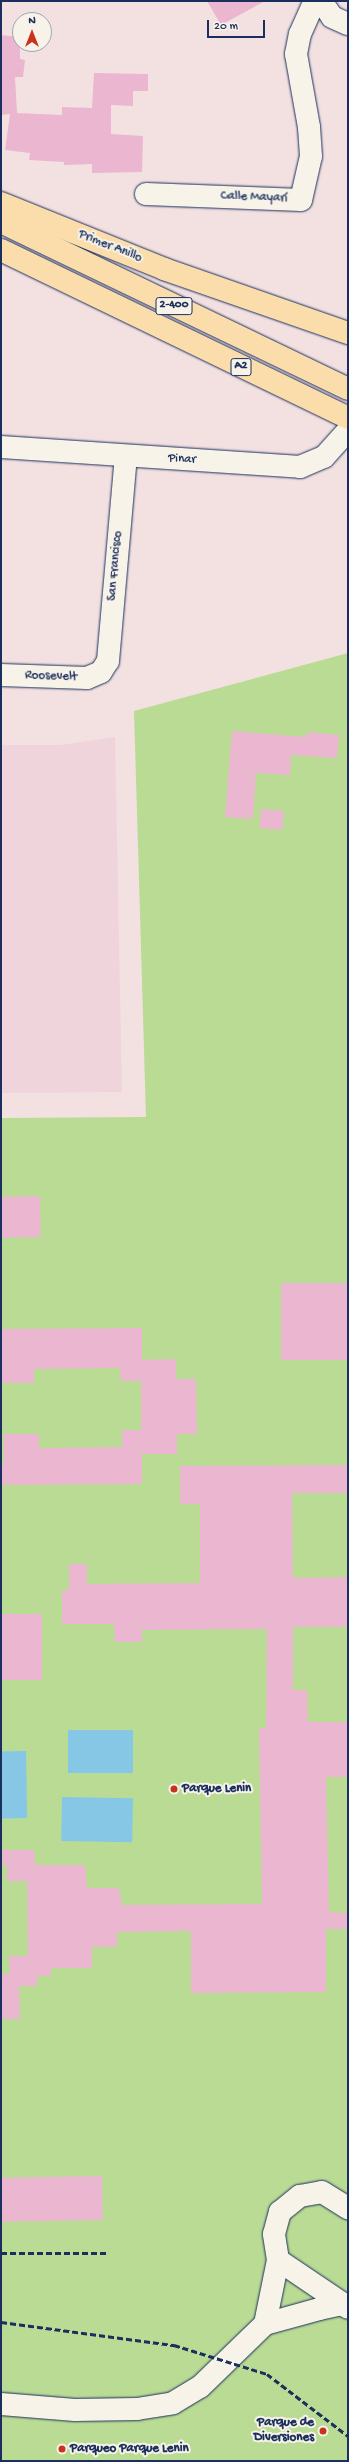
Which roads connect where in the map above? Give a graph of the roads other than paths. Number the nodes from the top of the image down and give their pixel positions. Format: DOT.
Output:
graph roads {
  1 [pos="315,1"];
  2 [pos="321,1"];
  3 [pos="348,24"];
  4 [pos="146,194"];
  5 [pos="1,203"];
  6 [pos="1,222"];
  7 [pos="1,250"];
  8 [pos="348,333"];
  9 [pos="348,389"];
  10 [pos="348,418"];
  11 [pos="348,430"];
  12 [pos="1,447"];
  13 [pos="126,457"];
  14 [pos="100,672"];
  15 [pos="1,675"];
  16 [pos="348,2208"];
  17 [pos="278,2260"];
  18 [pos="346,2306"];
  19 [pos="265,2324"];
  20 [pos="1,2404"];
  1 -- 4 [label="street, Calle Mayarí"];
  2 -- 3 [label="street"];
  5 -- 8 [label="highway, Primer Anillo"];
  6 -- 9 [label="highway, 2-400"];
  7 -- 10 [label="highway, A2"];
  11 -- 13 [label="street, Pinar"];
  12 -- 13 [label="street, Pinar"];
  13 -- 14 [label="street, San Francisco"];
  14 -- 15 [label="street, Roosevelt"];
  16 -- 17 [label="street"];
  17 -- 18 [label="street"];
  17 -- 19 [label="street"];
  18 -- 19 [label="street"];
  19 -- 20 [label="street"];
}
